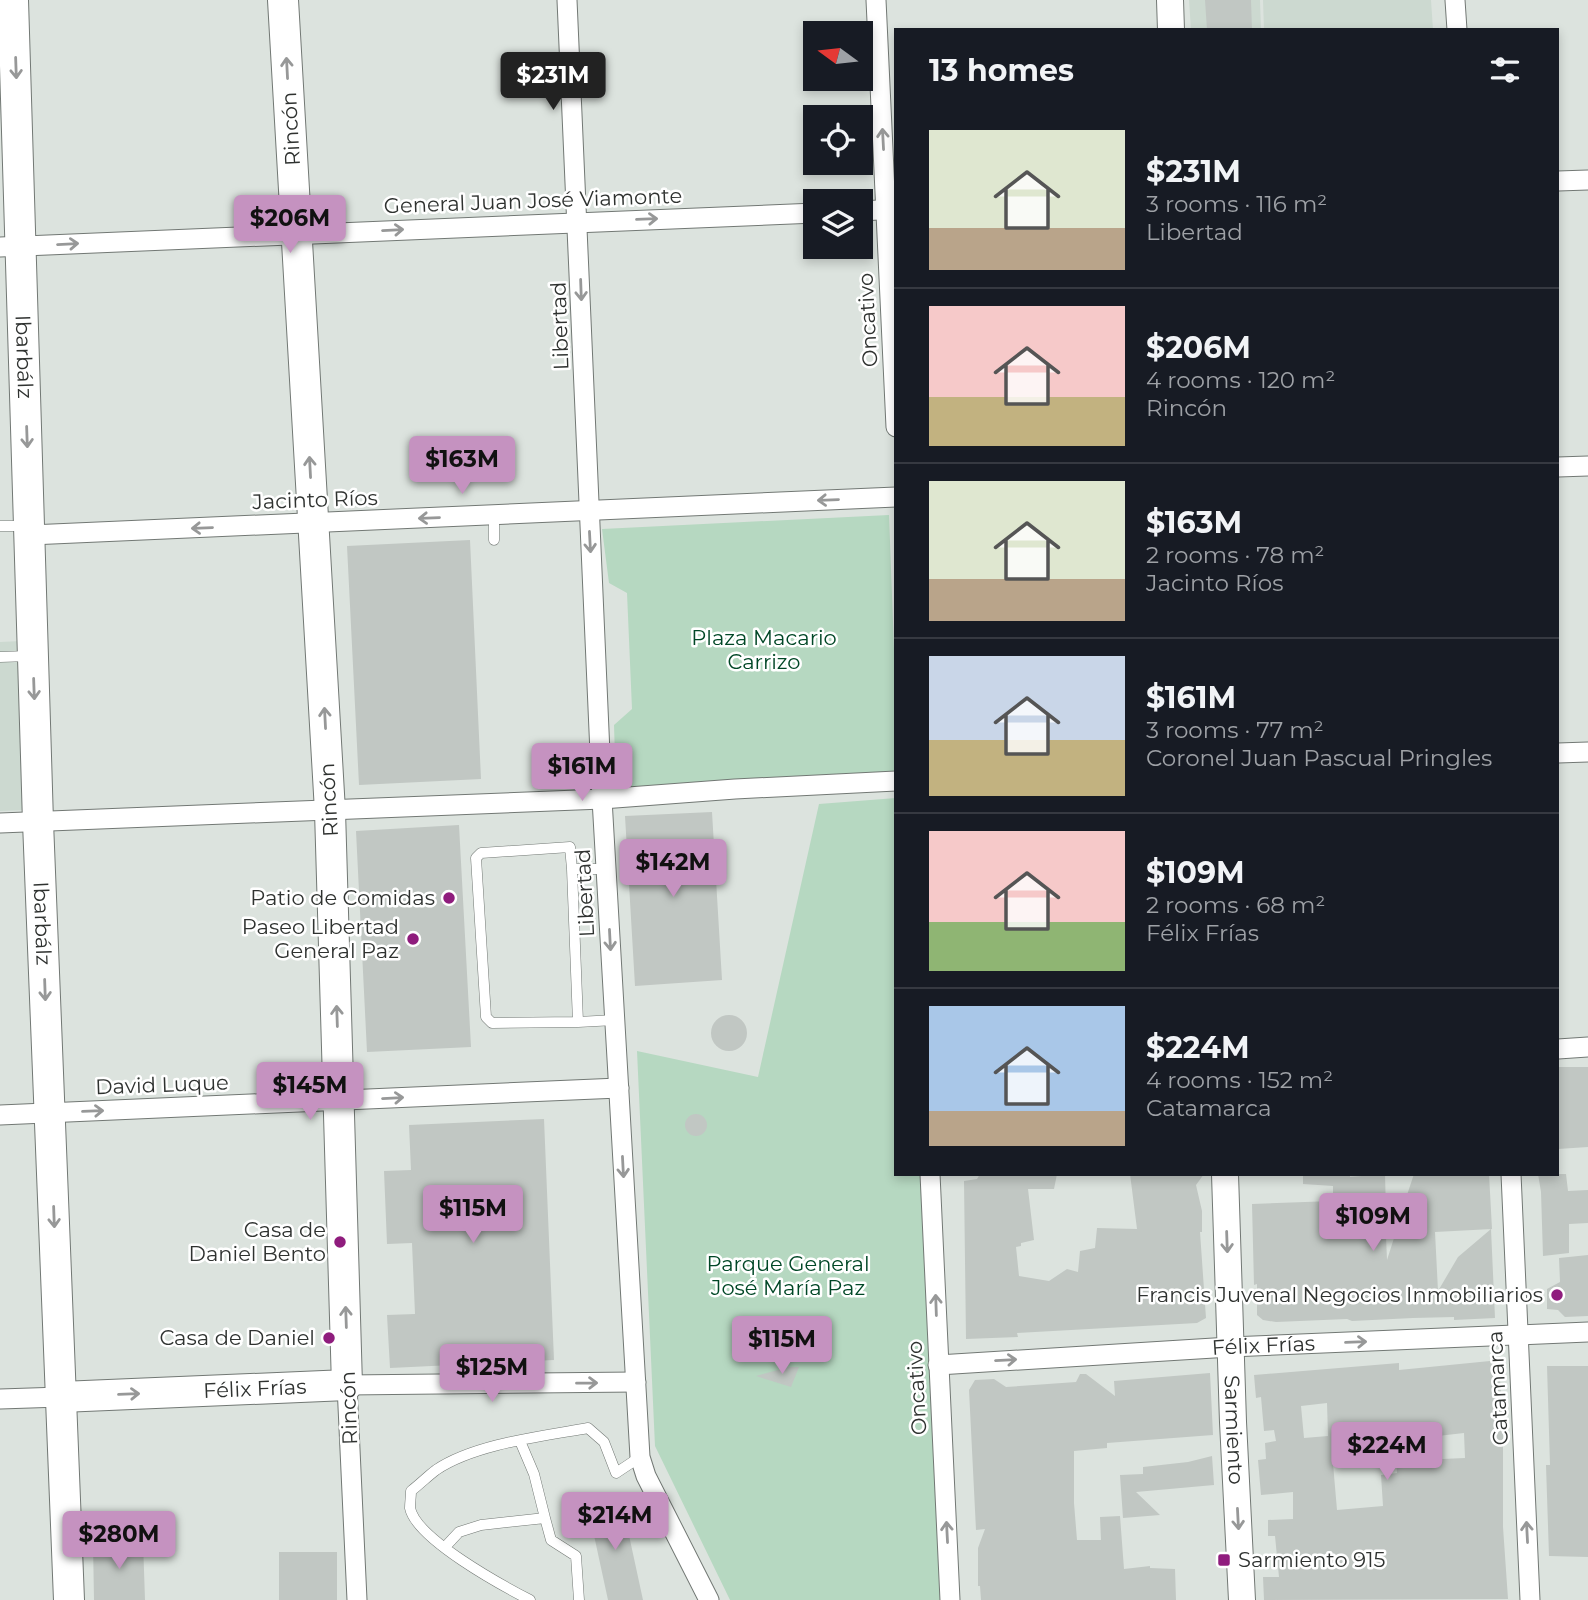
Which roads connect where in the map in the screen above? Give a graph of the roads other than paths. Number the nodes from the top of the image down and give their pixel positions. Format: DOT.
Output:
graph roads {
  1 [pos="13,0"];
  2 [pos="284,0"];
  3 [pos="567,0"];
  4 [pos="877,0"];
  5 [pos="1170,0"];
  6 [pos="1455,0"];
  7 [pos="1171,28"];
  8 [pos="1457,28"];
  9 [pos="1588,180"];
  10 [pos="1559,181"];
  11 [pos="891,210"];
  12 [pos="873,211"];
  13 [pos="803,213"];
  14 [pos="579,222"];
  15 [pos="297,234"];
  16 [pos="11,247"];
  17 [pos="894,341"];
  18 [pos="1588,466"];
  19 [pos="1559,467"];
  20 [pos="894,497"];
  21 [pos="589,510"];
  22 [pos="494,515"];
  23 [pos="313,523"];
  24 [pos="0,526"];
  25 [pos="30,531"];
  26 [pos="494,540"];
  27 [pos="33,656"];
  28 [pos="0,657"];
  29 [pos="1588,752"];
  30 [pos="1559,753"];
  31 [pos="894,780"];
  32 [pos="602,799"];
  33 [pos="330,811"];
  34 [pos="38,822"];
  35 [pos="0,823"];
  36 [pos="572,869"];
  37 [pos="606,869"];
  38 [pos="615,1020"];
  39 [pos="578,1022"];
  40 [pos="1588,1047"];
  41 [pos="1559,1049"];
  42 [pos="619,1088"];
  43 [pos="340,1101"];
  44 [pos="50,1113"];
  45 [pos="0,1115"];
  46 [pos="930,1176"];
  47 [pos="1225,1176"];
  48 [pos="1511,1176"];
  49 [pos="1588,1332"];
  50 [pos="1518,1335"];
  51 [pos="1230,1347"];
  52 [pos="938,1365"];
  53 [pos="636,1382"];
  54 [pos="348,1385"];
  55 [pos="61,1397"];
  56 [pos="0,1399"];
  57 [pos="520,1441"];
  58 [pos="640,1457"];
  59 [pos="545,1518"];
  60 [pos="445,1547"];
  61 [pos="69,1600"];
  62 [pos="357,1600"];
  63 [pos="530,1600"];
  64 [pos="579,1600"];
  65 [pos="709,1600"];
  66 [pos="950,1600"];
  67 [pos="1242,1600"];
  68 [pos="1530,1600"];
  1 -- 16 [label="main road, Ibarbálz, one-way"];
  15 -- 2 [label="main road, Rincón, one-way"];
  3 -- 14 [label="street, Libertad"];
  11 -- 4 [label="street, Oncativo, one-way"];
  5 -- 7 [label="main road"];
  6 -- 8 [label="street"];
  9 -- 10 [label="street"];
  11 -- 12 [label="street"];
  11 -- 17 [label="street, Oncativo"];
  14 -- 13 [label="street, General Juan José Viamonte, one-way"];
  15 -- 14 [label="street, General Juan José Viamonte, one-way"];
  14 -- 21 [label="street, Libertad, one-way"];
  16 -- 15 [label="street, General Juan José Viamonte, one-way"];
  23 -- 15 [label="main road, Rincón, one-way"];
  16 -- 25 [label="main road, Ibarbálz, one-way"];
  18 -- 19 [label="street"];
  20 -- 21 [label="street, Jacinto Ríos, one-way"];
  21 -- 22 [label="street, Jacinto Ríos"];
  21 -- 32 [label="street, Libertad, one-way"];
  22 -- 23 [label="street, Jacinto Ríos, one-way"];
  22 -- 26 [label="lane"];
  23 -- 25 [label="street, Jacinto Ríos, one-way"];
  33 -- 23 [label="main road, Rincón, one-way"];
  24 -- 25 [label="lane"];
  25 -- 27 [label="main road, Ibarbálz"];
  27 -- 28 [label="lane"];
  27 -- 34 [label="main road, Ibarbálz, one-way"];
  29 -- 30 [label="street"];
  31 -- 32 [label="street"];
  32 -- 33 [label="street"];
  32 -- 37 [label="street, Libertad"];
  33 -- 34 [label="street"];
  43 -- 33 [label="main road, Rincón, one-way"];
  34 -- 35 [label="street"];
  34 -- 44 [label="main road, Ibarbálz, one-way"];
  36 -- 37 [label="lane"];
  36 -- 39 [label="lane"];
  36 -- 39 [label="lane"];
  37 -- 38 [label="street, Libertad, one-way"];
  38 -- 39 [label="lane"];
  38 -- 42 [label="street, Libertad"];
  40 -- 41 [label="street"];
  43 -- 42 [label="street, David Luque, one-way"];
  42 -- 53 [label="street, Libertad, one-way"];
  44 -- 43 [label="street, David Luque, one-way"];
  54 -- 43 [label="main road, Rincón, one-way"];
  44 -- 45 [label="street, David Luque"];
  44 -- 55 [label="main road, Ibarbálz, one-way"];
  52 -- 46 [label="street, Oncativo, one-way"];
  47 -- 51 [label="main road, Sarmiento, one-way"];
  48 -- 50 [label="street, Catamarca"];
  49 -- 50 [label="street, Félix Frías"];
  51 -- 50 [label="street, Félix Frías, one-way"];
  68 -- 50 [label="street, Catamarca, one-way"];
  52 -- 51 [label="street, Félix Frías, one-way"];
  51 -- 67 [label="main road, Sarmiento, one-way"];
  66 -- 52 [label="street, Oncativo, one-way"];
  54 -- 53 [label="street, Félix Frías, one-way"];
  53 -- 58 [label="street, Libertad"];
  55 -- 54 [label="main road, Félix Frías, one-way"];
  54 -- 62 [label="street, Rincón"];
  55 -- 56 [label="street, Félix Frías"];
  55 -- 61 [label="main road, Ibarbálz"];
  57 -- 58 [label="lane"];
  57 -- 59 [label="lane"];
  57 -- 60 [label="lane"];
  58 -- 65 [label="street, Libertad"];
  59 -- 60 [label="lane"];
  59 -- 64 [label="lane"];
  60 -- 63 [label="lane"];
}
